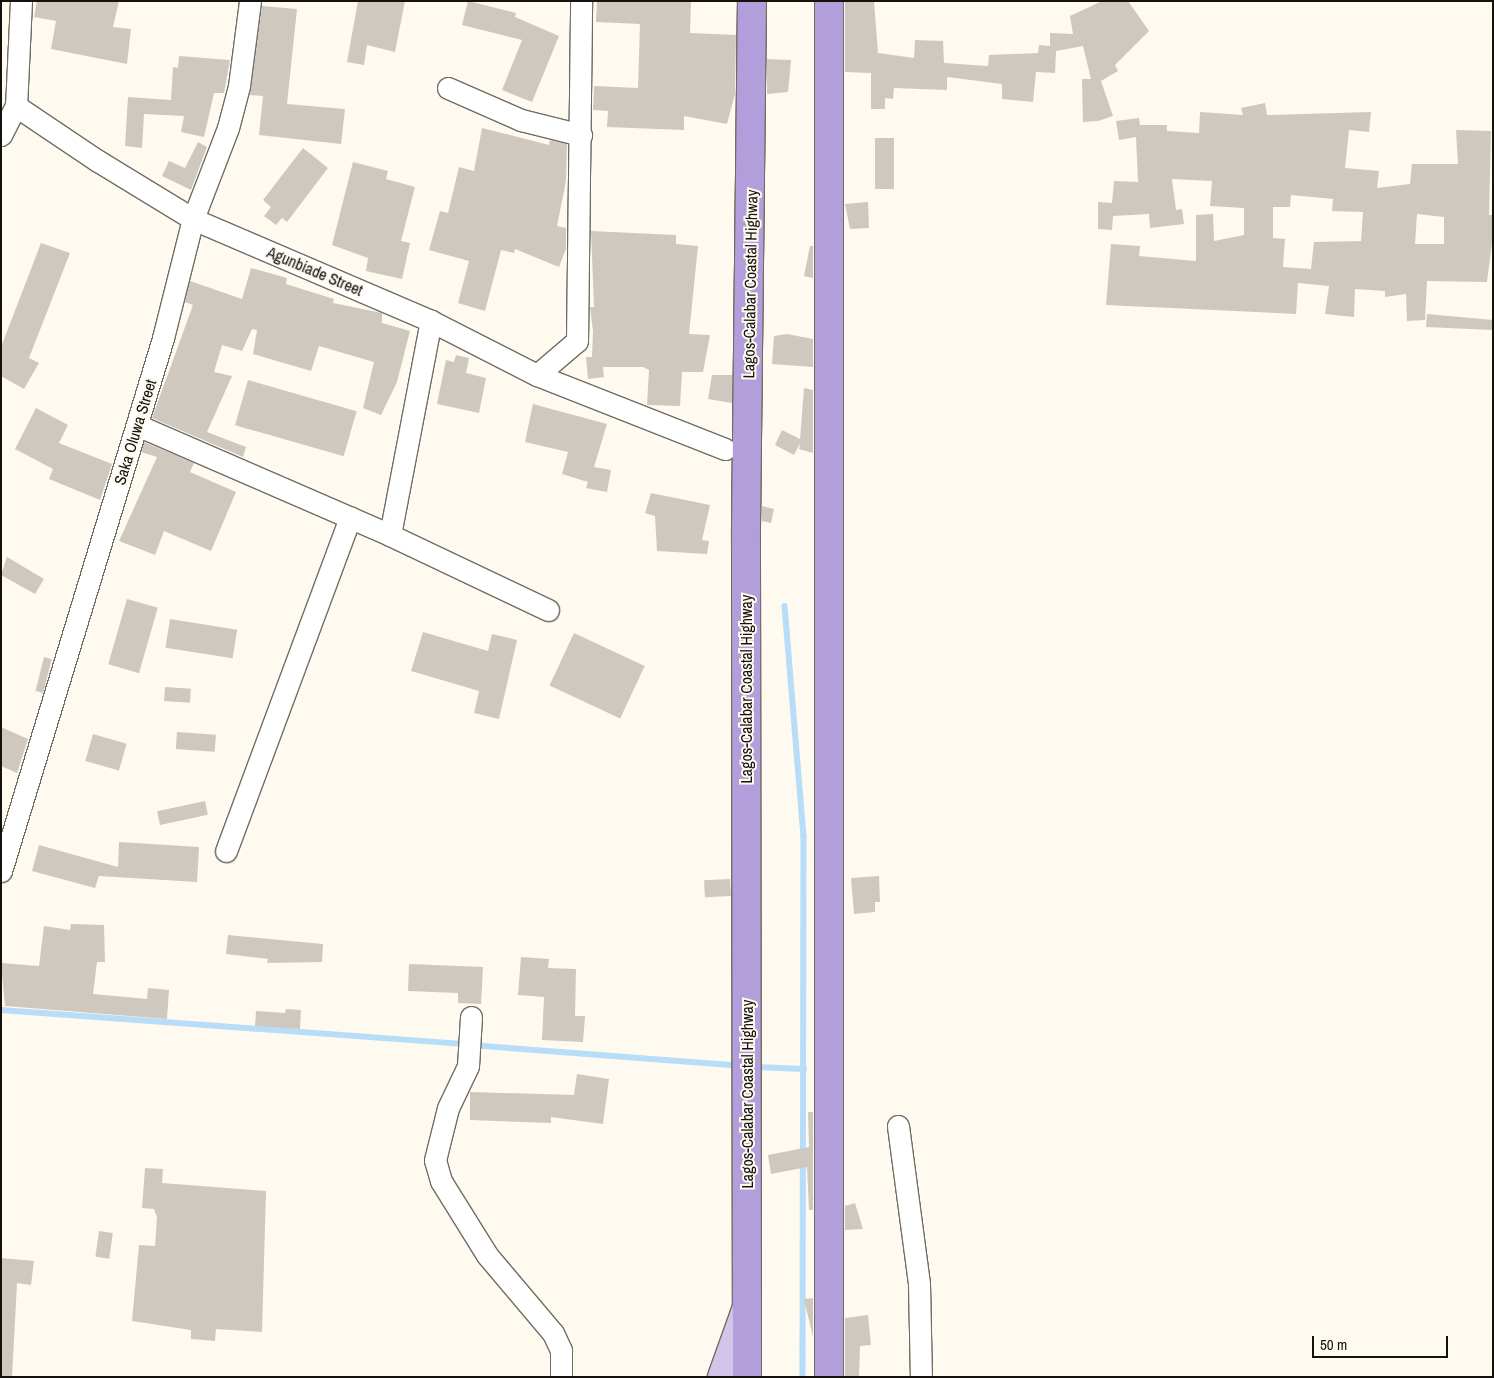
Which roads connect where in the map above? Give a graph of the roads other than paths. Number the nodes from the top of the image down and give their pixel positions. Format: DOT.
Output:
graph roads {
  1 [pos="21,1"];
  2 [pos="250,1"];
  3 [pos="581,1"];
  4 [pos="752,1"];
  5 [pos="829,1"];
  6 [pos="448,88"];
  7 [pos="16,106"];
  8 [pos="1,135"];
  9 [pos="581,135"];
  10 [pos="192,219"];
  11 [pos="431,321"];
  12 [pos="537,374"];
  13 [pos="136,425"];
  14 [pos="725,449"];
  15 [pos="350,517"];
  16 [pos="390,535"];
  17 [pos="548,610"];
  18 [pos="226,851"];
  19 [pos="4,866"];
  20 [pos="470,1017"];
  21 [pos="898,1126"];
  22 [pos="747,1306"];
  23 [pos="561,1377"];
  24 [pos="722,1377"];
  25 [pos="747,1377"];
  26 [pos="829,1377"];
  27 [pos="921,1377"];
  1 -- 7 [label="street"];
  2 -- 10 [label="street, Saka Oluwa Street"];
  3 -- 9 [label="street"];
  4 -- 22 [label="highway, Lagos-Calabar Coastal Highway"];
  5 -- 26 [label="highway"];
  6 -- 9 [label="street"];
  7 -- 8 [label="street"];
  7 -- 10 [label="street, Agunbiade Street"];
  9 -- 12 [label="street"];
  10 -- 11 [label="street, Agunbiade Street"];
  10 -- 13 [label="street, Saka Oluwa Street"];
  11 -- 12 [label="street, Agunbiade Street"];
  11 -- 16 [label="street"];
  12 -- 14 [label="street, Agunbiade Street"];
  13 -- 15 [label="street"];
  13 -- 19 [label="street, Saka Oluwa Street"];
  15 -- 16 [label="street"];
  15 -- 18 [label="street"];
  16 -- 17 [label="street"];
  20 -- 23 [label="street"];
  21 -- 27 [label="street"];
  22 -- 24 [label="main road"];
  22 -- 25 [label="highway, Lagos-Calabar Coastal Highway"];
}
